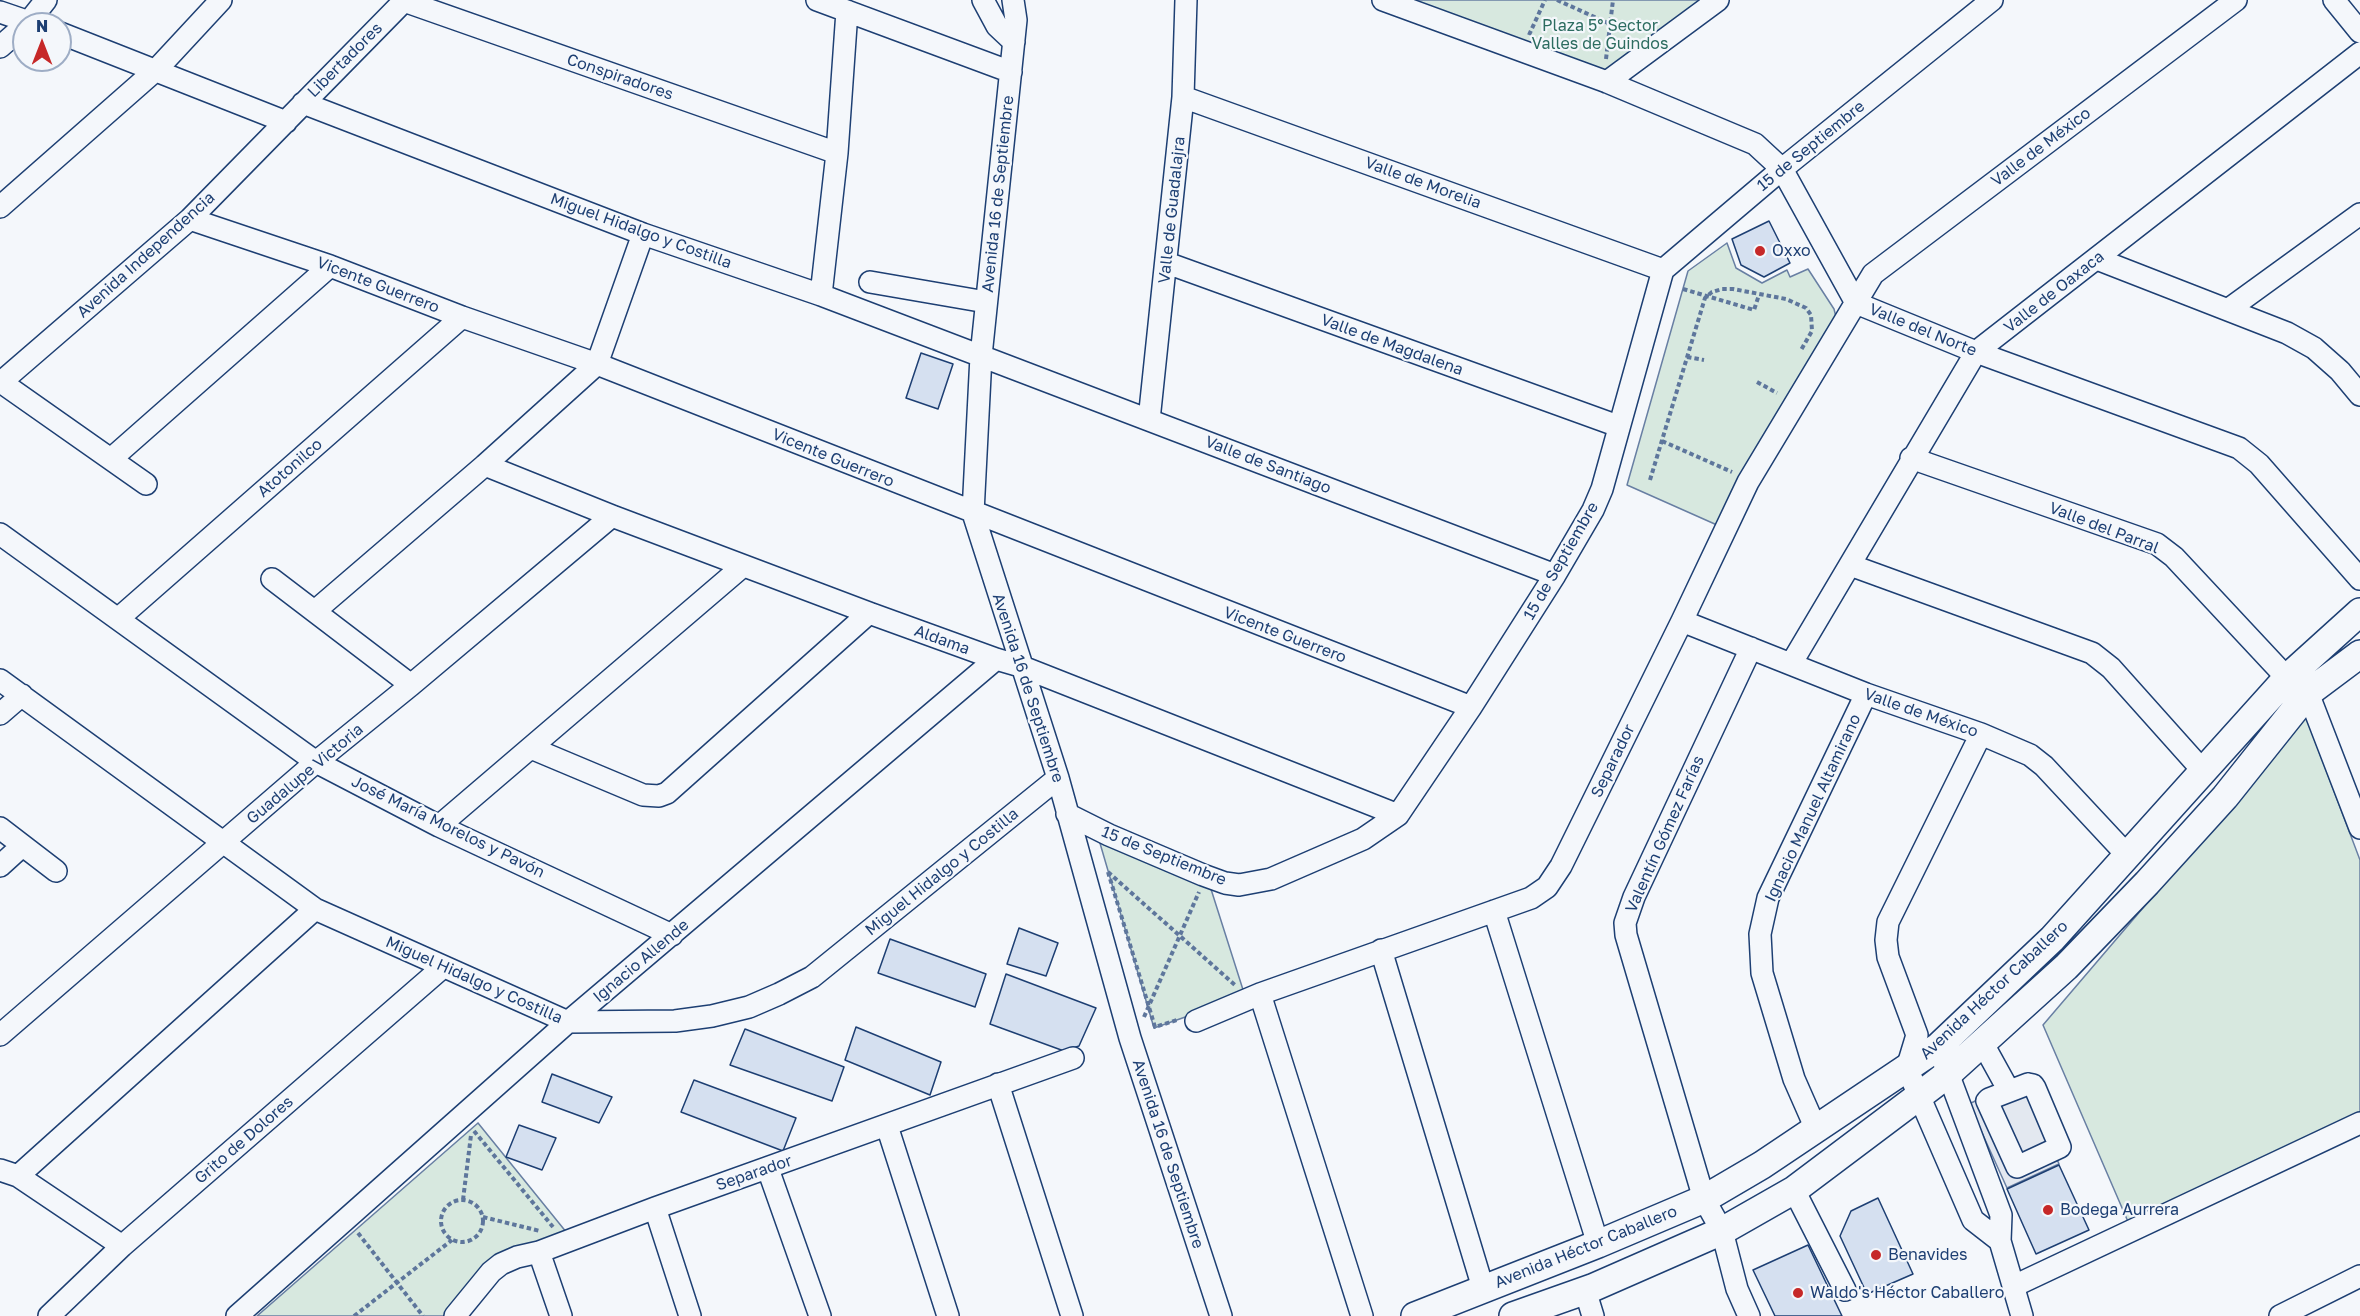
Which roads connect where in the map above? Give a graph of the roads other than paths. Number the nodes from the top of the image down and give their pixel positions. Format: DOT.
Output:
graph roads {
  1 [pos="221,0"];
  2 [pos="404,0"];
  3 [pos="817,0"];
  4 [pos="1012,0"];
  5 [pos="1186,0"];
  6 [pos="1383,0"];
  7 [pos="1718,0"];
  8 [pos="1992,0"];
  9 [pos="2236,0"];
  10 [pos="2334,0"];
  11 [pos="990,2"];
  12 [pos="847,11"];
  13 [pos="2360,32"];
  14 [pos="12,37"];
  15 [pos="72,37"];
  16 [pos="1014,42"];
  17 [pos="0,47"];
  18 [pos="2360,53"];
  19 [pos="157,69"];
  20 [pos="1011,72"];
  21 [pos="1606,73"];
  22 [pos="1183,97"];
  23 [pos="303,103"];
  24 [pos="286,122"];
  25 [pos="837,153"];
  26 [pos="1782,169"];
  27 [pos="0,207"];
  28 [pos="2360,214"];
  29 [pos="190,219"];
  30 [pos="643,234"];
  31 [pos="2097,259"];
  32 [pos="1167,263"];
  33 [pos="330,266"];
  34 [pos="1663,270"];
  35 [pos="870,282"];
  36 [pos="821,295"];
  37 [pos="986,302"];
  38 [pos="1856,303"];
  39 [pos="2229,309"];
  40 [pos="462,317"];
  41 [pos="1976,352"];
  42 [pos="981,356"];
  43 [pos="597,364"];
  44 [pos="1,383"];
  45 [pos="2360,395"];
  46 [pos="1149,420"];
  47 [pos="1618,426"];
  48 [pos="1911,458"];
  49 [pos="111,459"];
  50 [pos="485,465"];
  51 [pos="146,484"];
  52 [pos="973,513"];
  53 [pos="612,516"];
  54 [pos="0,534"];
  55 [pos="1850,565"];
  56 [pos="743,566"];
  57 [pos="1555,575"];
  58 [pos="272,579"];
  59 [pos="2360,579"];
  60 [pos="315,611"];
  61 [pos="2360,612"];
  62 [pos="869,613"];
  63 [pos="118,618"];
  64 [pos="1682,621"];
  65 [pos="1751,648"];
  66 [pos="2360,654"];
  67 [pos="996,659"];
  68 [pos="1791,664"];
  69 [pos="1020,666"];
  70 [pos="0,680"];
  71 [pos="411,685"];
  72 [pos="2298,686"];
  73 [pos="1866,694"];
  74 [pos="22,695"];
  75 [pos="1471,707"];
  76 [pos="0,714"];
  77 [pos="1981,734"];
  78 [pos="531,748"];
  79 [pos="316,762"];
  80 [pos="2204,772"];
  81 [pos="1058,778"];
  82 [pos="1067,814"];
  83 [pos="1398,815"];
  84 [pos="439,826"];
  85 [pos="0,828"];
  86 [pos="2360,828"];
  87 [pos="223,843"];
  88 [pos="22,846"];
  89 [pos="2127,855"];
  90 [pos="0,866"];
  91 [pos="56,871"];
  92 [pos="315,909"];
  93 [pos="1494,912"];
  94 [pos="672,935"];
  95 [pos="1381,950"];
  96 [pos="443,967"];
  97 [pos="1256,996"];
  98 [pos="1196,1021"];
  99 [pos="568,1022"];
  100 [pos="0,1035"];
  101 [pos="1927,1041"];
  102 [pos="1982,1042"];
  103 [pos="1073,1058"];
  104 [pos="1907,1068"];
  105 [pos="1949,1073"];
  106 [pos="998,1084"];
  107 [pos="2010,1091"];
  108 [pos="1919,1096"];
  109 [pos="2360,1123"];
  110 [pos="887,1126"];
  111 [pos="1816,1129"];
  112 [pos="768,1169"];
  113 [pos="9,1173"];
  114 [pos="1794,1190"];
  115 [pos="1704,1199"];
  116 [pos="655,1208"];
  117 [pos="1722,1231"];
  118 [pos="2000,1241"];
  119 [pos="544,1242"];
  120 [pos="1598,1244"];
  121 [pos="122,1246"];
  122 [pos="2360,1276"];
  123 [pos="2014,1286"];
  124 [pos="1483,1288"];
  125 [pos="1585,1290"];
  126 [pos="1845,1290"];
  127 [pos="1452,1309"];
  128 [pos="49,1316"];
  129 [pos="237,1316"];
  130 [pos="455,1316"];
  131 [pos="561,1316"];
  132 [pos="690,1316"];
  133 [pos="820,1316"];
  134 [pos="948,1316"];
  135 [pos="1072,1316"];
  136 [pos="1221,1316"];
  137 [pos="1362,1316"];
  138 [pos="1415,1316"];
  139 [pos="1513,1316"];
  140 [pos="1593,1316"];
  141 [pos="1749,1316"];
  142 [pos="2022,1316"];
  143 [pos="2280,1316"];
  1 -- 19 [label="street"];
  2 -- 23 [label="street, Libertadores"];
  2 -- 25 [label="street, Conspiradores"];
  3 -- 12 [label="street"];
  4 -- 16 [label="street, Avenida 16 de Septiembre"];
  5 -- 22 [label="street, Valle de Guadalajra"];
  6 -- 21 [label="street, Valle del Norte"];
  7 -- 21 [label="street"];
  8 -- 26 [label="street, 15 de Septiembre"];
  9 -- 38 [label="street, Valle de México"];
  10 -- 13 [label="street"];
  11 -- 16 [label="street"];
  12 -- 20 [label="street"];
  12 -- 25 [label="street"];
  14 -- 17 [label="street"];
  15 -- 19 [label="street"];
  16 -- 20 [label="street, Avenida 16 de Septiembre"];
  18 -- 31 [label="street, Valle de Oaxaca"];
  19 -- 24 [label="street"];
  19 -- 27 [label="street"];
  20 -- 37 [label="street, Avenida 16 de Septiembre"];
  21 -- 26 [label="street, Valle del Norte"];
  22 -- 32 [label="street, Valle de Guadalajra"];
  22 -- 34 [label="street, Valle de Morelia"];
  23 -- 24 [label="street, Libertadores"];
  23 -- 30 [label="street, Miguel Hidalgo y Costilla"];
  24 -- 29 [label="street, Avenida Independencia"];
  25 -- 36 [label="street"];
  26 -- 34 [label="street, 15 de Septiembre"];
  26 -- 38 [label="street, Valle del Norte"];
  28 -- 39 [label="street"];
  29 -- 33 [label="street, Vicente Guerrero"];
  29 -- 44 [label="street, Avenida Independencia"];
  30 -- 36 [label="street, Miguel Hidalgo y Costilla"];
  30 -- 43 [label="street"];
  31 -- 39 [label="street"];
  31 -- 41 [label="street, Valle de Oaxaca"];
  32 -- 46 [label="street, Valle de Guadalajra"];
  32 -- 47 [label="street, Valle de Magdalena"];
  33 -- 40 [label="street, Vicente Guerrero"];
  33 -- 49 [label="street"];
  34 -- 47 [label="street, 15 de Septiembre"];
  35 -- 37 [label="street"];
  36 -- 42 [label="street, Miguel Hidalgo y Costilla"];
  37 -- 42 [label="street, Avenida 16 de Septiembre"];
  38 -- 41 [label="street, Valle del Norte"];
  38 -- 64 [label="street, Separador"];
  39 -- 45 [label="street"];
  40 -- 43 [label="street, Vicente Guerrero"];
  40 -- 63 [label="street, Atotonilco"];
  41 -- 48 [label="street, Valle de Oaxaca"];
  41 -- 59 [label="street, Valle del Norte"];
  42 -- 46 [label="street, Valle de Santiago"];
  42 -- 52 [label="street, Avenida 16 de Septiembre"];
  43 -- 50 [label="street"];
  43 -- 52 [label="street, Vicente Guerrero"];
  44 -- 49 [label="street"];
  46 -- 57 [label="street, Valle de Santiago"];
  47 -- 57 [label="street, 15 de Septiembre"];
  48 -- 55 [label="street, Valle de Oaxaca"];
  48 -- 72 [label="street, Valle del Parral"];
  49 -- 51 [label="street"];
  50 -- 53 [label="street, Aldama"];
  50 -- 60 [label="street"];
  52 -- 69 [label="street, Avenida 16 de Septiembre"];
  52 -- 75 [label="street, Vicente Guerrero"];
  53 -- 56 [label="street, Aldama"];
  53 -- 71 [label="street, Guadalupe Victoria"];
  54 -- 63 [label="street, José María Morelos y Pavón"];
  55 -- 68 [label="street, Valle de Oaxaca"];
  55 -- 80 [label="street"];
  56 -- 62 [label="street, Aldama"];
  56 -- 78 [label="street"];
  57 -- 75 [label="street, 15 de Septiembre"];
  58 -- 60 [label="street"];
  60 -- 71 [label="street"];
  61 -- 72 [label="main road, Avenida Héctor Caballero"];
  62 -- 67 [label="street, Aldama"];
  62 -- 78 [label="street"];
  63 -- 79 [label="street, José María Morelos y Pavón"];
  64 -- 65 [label="street, Valle de México"];
  64 -- 93 [label="street, Separador"];
  65 -- 68 [label="street, Valle de México"];
  65 -- 115 [label="street, Valentín Gómez Farías"];
  66 -- 72 [label="main road, Avenida Héctor Caballero"];
  67 -- 69 [label="street, Aldama"];
  67 -- 94 [label="street, Ignacio Allende"];
  68 -- 73 [label="street, Valle de México"];
  69 -- 81 [label="street, Avenida 16 de Septiembre"];
  69 -- 83 [label="street, Aldama"];
  70 -- 74 [label="street, Miguel Hidalgo y Costilla"];
  71 -- 79 [label="street, Guadalupe Victoria"];
  72 -- 80 [label="main road, Avenida Héctor Caballero"];
  72 -- 86 [label="street"];
  72 -- 102 [label="main road, Avenida Héctor Caballero"];
  73 -- 77 [label="street, Valle de México"];
  73 -- 111 [label="street, Ignacio Manuel Altamirano"];
  74 -- 76 [label="street"];
  74 -- 87 [label="street, Miguel Hidalgo y Costilla"];
  75 -- 83 [label="street, 15 de Septiembre"];
  77 -- 89 [label="street, Valle de México"];
  77 -- 101 [label="street"];
  78 -- 84 [label="street"];
  79 -- 84 [label="street, José María Morelos y Pavón"];
  79 -- 87 [label="street, Guadalupe Victoria"];
  80 -- 89 [label="main road, Avenida Héctor Caballero"];
  81 -- 82 [label="street, Avenida 16 de Septiembre"];
  81 -- 99 [label="street, Miguel Hidalgo y Costilla"];
  82 -- 83 [label="street, 15 de Septiembre"];
  82 -- 136 [label="street, Avenida 16 de Septiembre"];
  84 -- 94 [label="street, José María Morelos y Pavón"];
  85 -- 88 [label="street"];
  87 -- 92 [label="street, Miguel Hidalgo y Costilla"];
  87 -- 100 [label="street, Guadalupe Victoria"];
  88 -- 90 [label="street"];
  88 -- 91 [label="street"];
  89 -- 101 [label="main road, Avenida Héctor Caballero"];
  92 -- 96 [label="street, Miguel Hidalgo y Costilla"];
  92 -- 113 [label="street"];
  93 -- 95 [label="street, Separador"];
  93 -- 120 [label="street"];
  94 -- 99 [label="street, Ignacio Allende"];
  95 -- 97 [label="street, Separador"];
  95 -- 124 [label="street"];
  96 -- 99 [label="street, Miguel Hidalgo y Costilla"];
  96 -- 121 [label="street, Grito de Dolores"];
  97 -- 98 [label="street, Separador"];
  97 -- 137 [label="street"];
  99 -- 129 [label="street, Ignacio Allende"];
  101 -- 104 [label="main road, Avenida Héctor Caballero"];
  101 -- 105 [label="street"];
  102 -- 105 [label="main road, Avenida Héctor Caballero"];
  102 -- 107 [label="street"];
  103 -- 106 [label="street, Separador"];
  104 -- 108 [label="street"];
  104 -- 111 [label="main road, Avenida Héctor Caballero"];
  105 -- 108 [label="main road, Avenida Héctor Caballero"];
  105 -- 118 [label="street"];
  106 -- 110 [label="street, Separador"];
  106 -- 135 [label="street"];
  108 -- 114 [label="main road, Avenida Héctor Caballero"];
  108 -- 118 [label="street"];
  109 -- 123 [label="street"];
  110 -- 112 [label="street, Separador"];
  110 -- 134 [label="street"];
  111 -- 115 [label="main road, Avenida Héctor Caballero"];
  112 -- 116 [label="street, Separador"];
  112 -- 133 [label="street"];
  113 -- 121 [label="street"];
  114 -- 117 [label="main road, Avenida Héctor Caballero"];
  114 -- 126 [label="street"];
  115 -- 117 [label="street, Valentín Gómez Farías"];
  115 -- 120 [label="main road, Avenida Héctor Caballero"];
  116 -- 119 [label="street, Separador"];
  116 -- 132 [label="street"];
  117 -- 125 [label="main road, Avenida Héctor Caballero"];
  117 -- 141 [label="street, Valentín Gómez Farías"];
  118 -- 123 [label="street"];
  119 -- 130 [label="street, Separador"];
  119 -- 131 [label="street"];
  120 -- 124 [label="main road, Avenida Héctor Caballero"];
  121 -- 128 [label="street, Grito de Dolores"];
  122 -- 143 [label="street"];
  123 -- 142 [label="street"];
  124 -- 127 [label="main road, Avenida Héctor Caballero"];
  125 -- 139 [label="main road, Avenida Héctor Caballero"];
  125 -- 140 [label="street"];
  127 -- 138 [label="main road, Avenida Héctor Caballero"];
}
